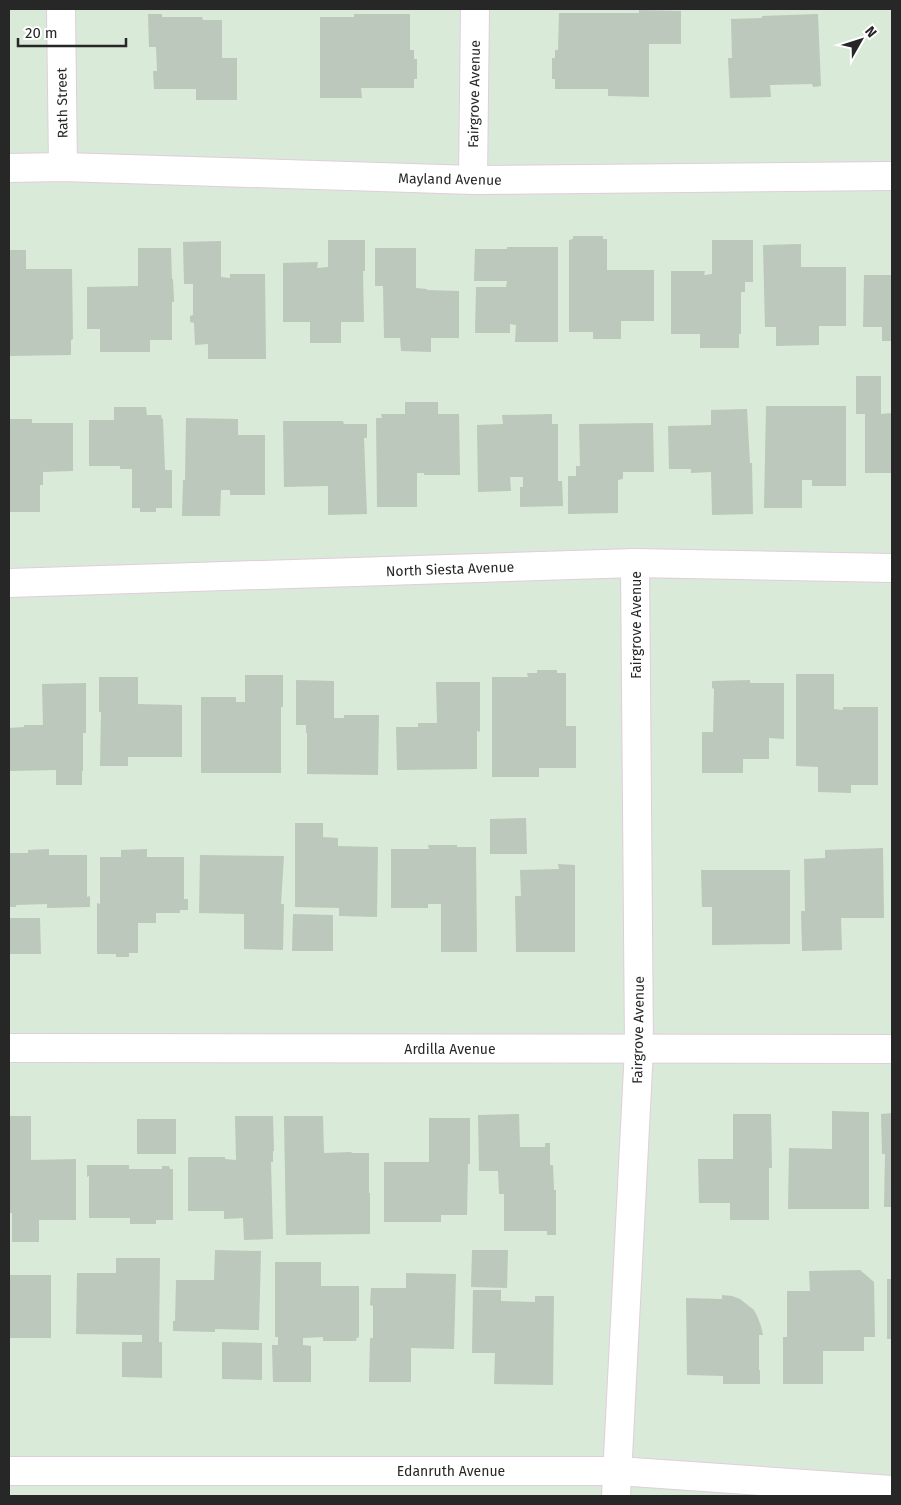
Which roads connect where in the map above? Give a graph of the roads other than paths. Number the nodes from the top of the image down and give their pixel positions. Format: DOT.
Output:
graph roads {
  1 [pos="61,9"];
  2 [pos="475,9"];
  3 [pos="9,168"];
  4 [pos="63,168"];
  5 [pos="892,176"];
  6 [pos="473,180"];
  7 [pos="635,564"];
  8 [pos="892,568"];
  9 [pos="9,583"];
  10 [pos="9,1048"];
  11 [pos="639,1049"];
  12 [pos="892,1049"];
  13 [pos="9,1471"];
  14 [pos="617,1484"];
  15 [pos="892,1490"];
  1 -- 4 [label="street, Rath Street"];
  2 -- 6 [label="street, Fairgrove Avenue"];
  3 -- 4 [label="street, Mayland Avenue"];
  4 -- 6 [label="street, Mayland Avenue"];
  5 -- 6 [label="street, Mayland Avenue"];
  7 -- 8 [label="street, North Siesta Avenue"];
  7 -- 9 [label="street, North Siesta Avenue"];
  7 -- 11 [label="street, Fairgrove Avenue"];
  10 -- 11 [label="street, Ardilla Avenue"];
  11 -- 12 [label="street, Ardilla Avenue"];
  11 -- 14 [label="street, Fairgrove Avenue"];
  13 -- 14 [label="street, Edanruth Avenue"];
  14 -- 15 [label="street, Edanruth Avenue"];
}
